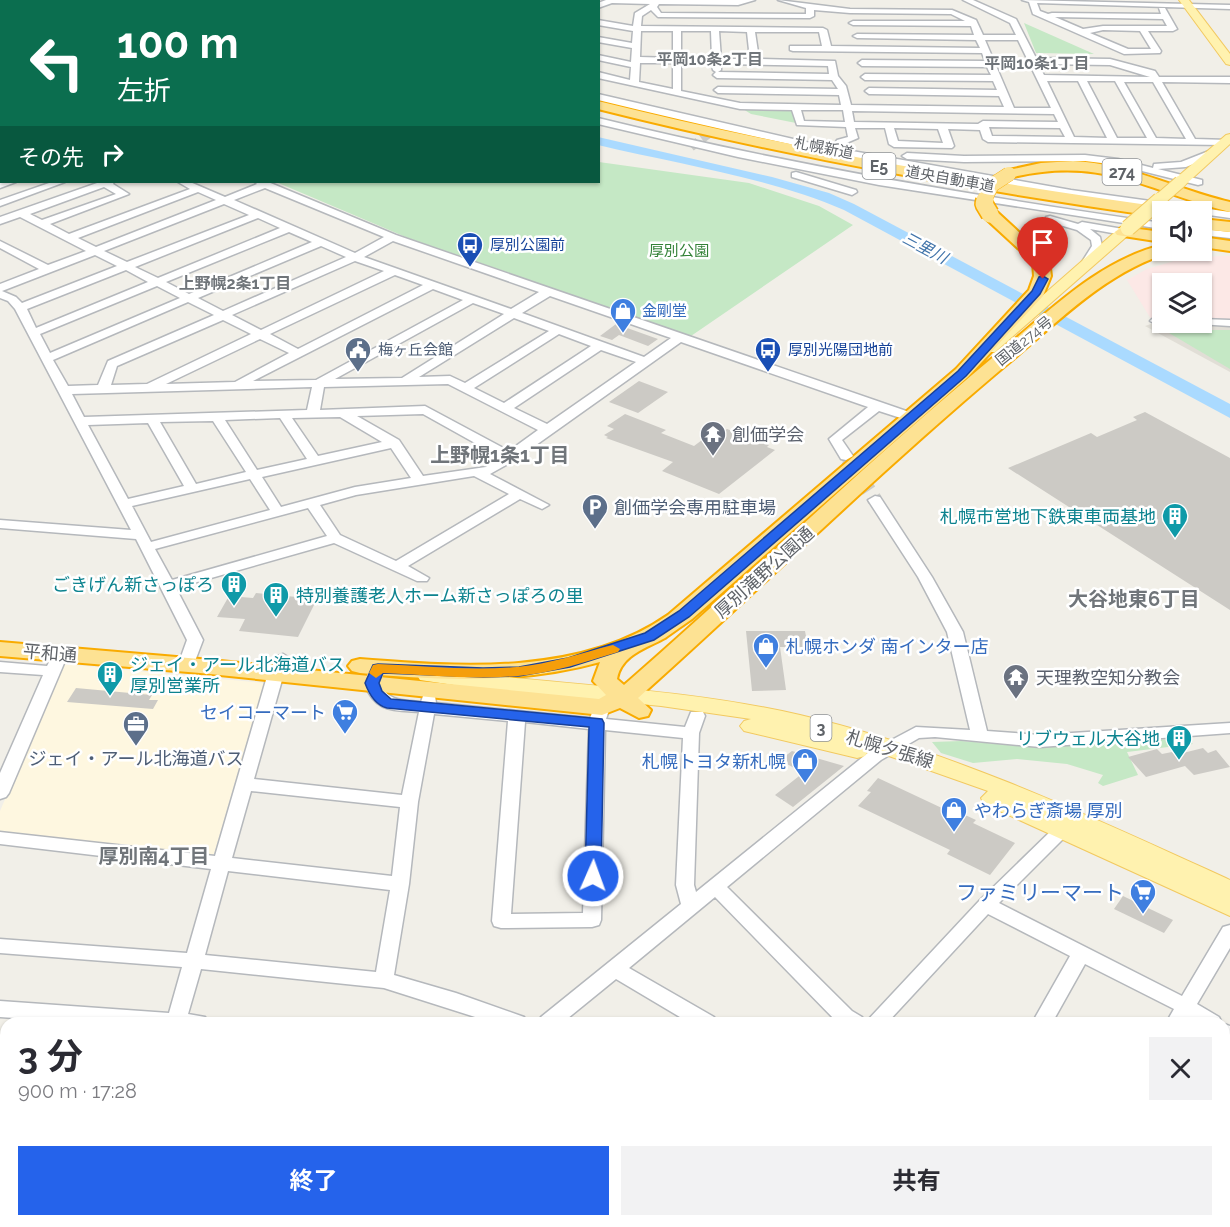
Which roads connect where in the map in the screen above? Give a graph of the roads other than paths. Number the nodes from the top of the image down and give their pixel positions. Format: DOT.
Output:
graph roads {
  1 [pos="751,0"];
  2 [pos="782,0"];
  3 [pos="938,0"];
  4 [pos="970,0"];
  5 [pos="1030,1"];
  6 [pos="654,3"];
  7 [pos="738,3"];
  8 [pos="1191,3"];
  9 [pos="600,5"];
  10 [pos="1160,5"];
  11 [pos="1230,7"];
  12 [pos="810,8"];
  13 [pos="850,10"];
  14 [pos="943,12"];
  15 [pos="1043,15"];
  16 [pos="766,16"];
  17 [pos="1166,17"];
  18 [pos="600,22"];
  19 [pos="853,23"];
  20 [pos="974,24"];
  21 [pos="638,28"];
  22 [pos="677,29"];
  23 [pos="715,29"];
  24 [pos="1143,29"];
  25 [pos="752,30"];
  26 [pos="789,30"];
  27 [pos="1082,32"];
  28 [pos="856,36"];
  29 [pos="980,37"];
  30 [pos="1022,38"];
  31 [pos="600,39"];
  32 [pos="637,46"];
  33 [pos="793,48"];
  34 [pos="827,48"];
  35 [pos="860,49"];
  36 [pos="1230,50"];
  37 [pos="987,51"];
  38 [pos="600,57"];
  39 [pos="678,61"];
  40 [pos="716,61"];
  41 [pos="1033,61"];
  42 [pos="635,62"];
  43 [pos="755,62"];
  44 [pos="796,62"];
  45 [pos="1230,62"];
  46 [pos="862,63"];
  47 [pos="992,64"];
  48 [pos="717,75"];
  49 [pos="600,76"];
  50 [pos="865,76"];
  51 [pos="834,77"];
  52 [pos="998,78"];
  53 [pos="1041,78"];
  54 [pos="1081,78"];
  55 [pos="1118,79"];
  56 [pos="1157,80"];
  57 [pos="1230,80"];
  58 [pos="634,84"];
  59 [pos="718,90"];
  60 [pos="869,91"];
  61 [pos="843,92"];
  62 [pos="675,93"];
  63 [pos="1004,93"];
  64 [pos="600,97"];
  65 [pos="715,101"];
  66 [pos="600,105"];
  67 [pos="680,107"];
  68 [pos="796,107"];
  69 [pos="846,108"];
  70 [pos="875,108"];
  71 [pos="978,109"];
  72 [pos="1010,110"];
  73 [pos="600,111"];
  74 [pos="1057,111"];
  75 [pos="600,120"];
  76 [pos="600,121"];
  77 [pos="850,125"];
  78 [pos="1064,125"];
  79 [pos="889,126"];
  80 [pos="983,126"];
  81 [pos="942,127"];
  82 [pos="600,130"];
  83 [pos="1071,140"];
  84 [pos="1113,140"];
  85 [pos="1154,141"];
  86 [pos="1192,141"];
  87 [pos="838,146"];
  88 [pos="1225,146"];
  89 [pos="824,149"];
  90 [pos="1118,162"];
  91 [pos="845,176"];
  92 [pos="927,182"];
  93 [pos="1189,182"];
  94 [pos="57,183"];
  95 [pos="104,183"];
  96 [pos="108,183"];
  97 [pos="185,183"];
  98 [pos="263,183"];
  99 [pos="198,189"];
  100 [pos="852,192"];
  101 [pos="225,201"];
  102 [pos="1173,201"];
  103 [pos="0,203"];
  104 [pos="1230,207"];
  105 [pos="1152,210"];
  106 [pos="20,213"];
  107 [pos="257,215"];
  108 [pos="1230,215"];
  109 [pos="1152,216"];
  110 [pos="1152,219"];
  111 [pos="1212,219"];
  112 [pos="0,221"];
  113 [pos="1230,221"];
  114 [pos="1067,222"];
  115 [pos="41,224"];
  116 [pos="1152,224"];
  117 [pos="1212,225"];
  118 [pos="1230,227"];
  119 [pos="287,229"];
  120 [pos="1133,231"];
  121 [pos="1212,233"];
  122 [pos="1152,235"];
  123 [pos="1230,235"];
  124 [pos="70,237"];
  125 [pos="392,237"];
  126 [pos="319,243"];
  127 [pos="0,244"];
  128 [pos="1212,245"];
  129 [pos="1230,246"];
  130 [pos="96,251"];
  131 [pos="1152,253"];
  132 [pos="355,257"];
  133 [pos="126,266"];
  134 [pos="1083,268"];
  135 [pos="48,270"];
  136 [pos="394,271"];
  137 [pos="158,282"];
  138 [pos="432,285"];
  139 [pos="0,288"];
  140 [pos="549,291"];
  141 [pos="0,294"];
  142 [pos="189,299"];
  143 [pos="472,299"];
  144 [pos="1060,301"];
  145 [pos="20,308"];
  146 [pos="513,314"];
  147 [pos="224,316"];
  148 [pos="1212,322"];
  149 [pos="1230,323"];
  150 [pos="558,330"];
  151 [pos="1018,331"];
  152 [pos="33,333"];
  153 [pos="260,334"];
  154 [pos="681,337"];
  155 [pos="600,345"];
  156 [pos="298,353"];
  157 [pos="47,358"];
  158 [pos="647,362"];
  159 [pos="970,376"];
  160 [pos="404,381"];
  161 [pos="319,383"];
  162 [pos="234,385"];
  163 [pos="147,387"];
  164 [pos="103,388"];
  165 [pos="465,388"];
  166 [pos="63,390"];
  167 [pos="877,406"];
  168 [pos="506,408"];
  169 [pos="342,412"];
  170 [pos="313,413"];
  171 [pos="283,414"];
  172 [pos="216,416"];
  173 [pos="151,417"];
  174 [pos="910,417"];
  175 [pos="80,421"];
  176 [pos="548,430"];
  177 [pos="394,443"];
  178 [pos="846,456"];
  179 [pos="510,457"];
  180 [pos="315,461"];
  181 [pos="476,472"];
  182 [pos="254,475"];
  183 [pos="420,481"];
  184 [pos="192,489"];
  185 [pos="519,494"];
  186 [pos="875,500"];
  187 [pos="312,503"];
  188 [pos="124,504"];
  189 [pos="542,505"];
  190 [pos="278,512"];
  191 [pos="0,524"];
  192 [pos="335,538"];
  193 [pos="144,541"];
  194 [pos="396,567"];
  195 [pos="422,578"];
  196 [pos="167,586"];
  197 [pos="0,636"];
  198 [pos="650,636"];
  199 [pos="0,649"];
  200 [pos="189,658"];
  201 [pos="56,663"];
  202 [pos="279,666"];
  203 [pos="0,667"];
  204 [pos="378,673"];
  205 [pos="429,698"];
  206 [pos="618,704"];
  207 [pos="517,716"];
  208 [pos="694,724"];
  209 [pos="1230,728"];
  210 [pos="980,736"];
  211 [pos="883,752"];
  212 [pos="7,760"];
  213 [pos="245,784"];
  214 [pos="0,793"];
  215 [pos="409,802"];
  216 [pos="1062,830"];
  217 [pos="0,838"];
  218 [pos="222,864"];
  219 [pos="400,884"];
  220 [pos="715,886"];
  221 [pos="1230,890"];
  222 [pos="691,905"];
  223 [pos="986,905"];
  224 [pos="1230,907"];
  225 [pos="1230,932"];
  226 [pos="0,946"];
  227 [pos="1082,953"];
  228 [pos="195,961"];
  229 [pos="613,968"];
  230 [pos="384,980"];
  231 [pos="0,1009"];
  232 [pos="1180,1015"];
  233 [pos="108,1017"];
  234 [pos="178,1017"];
  235 [pos="500,1017"];
  236 [pos="555,1017"];
  237 [pos="697,1017"];
  238 [pos="847,1017"];
  239 [pos="880,1017"];
  240 [pos="1045,1017"];
  1 -- 7 [label="street"];
  2 -- 12 [label="street"];
  3 -- 14 [label="street"];
  4 -- 30 [label="street"];
  5 -- 10 [label="street"];
  5 -- 15 [label="street"];
  6 -- 7 [label="street"];
  6 -- 9 [label="street"];
  6 -- 16 [label="street"];
  6 -- 21 [label="street"];
  7 -- 16 [label="street"];
  8 -- 10 [label="street"];
  8 -- 11 [label="street"];
  8 -- 36 [label="main road"];
  8 -- 45 [label="main road"];
  10 -- 17 [label="street"];
  12 -- 13 [label="street"];
  12 -- 16 [label="street"];
  13 -- 14 [label="street"];
  13 -- 19 [label="street"];
  14 -- 20 [label="street"];
  15 -- 17 [label="street"];
  15 -- 27 [label="street"];
  16 -- 26 [label="street"];
  17 -- 24 [label="street"];
  18 -- 21 [label="street"];
  19 -- 20 [label="street"];
  19 -- 28 [label="street"];
  20 -- 29 [label="street"];
  21 -- 22 [label="street"];
  21 -- 32 [label="street"];
  22 -- 23 [label="street"];
  22 -- 39 [label="street"];
  23 -- 25 [label="street"];
  23 -- 40 [label="street"];
  24 -- 27 [label="street"];
  24 -- 27 [label="street"];
  25 -- 26 [label="street"];
  25 -- 43 [label="street"];
  26 -- 33 [label="street"];
  26 -- 34 [label="street"];
  28 -- 29 [label="street"];
  28 -- 35 [label="street"];
  29 -- 30 [label="street"];
  29 -- 37 [label="street"];
  30 -- 41 [label="street"];
  31 -- 32 [label="street"];
  32 -- 42 [label="street"];
  33 -- 34 [label="street"];
  33 -- 44 [label="street"];
  34 -- 35 [label="street"];
  35 -- 37 [label="street"];
  35 -- 46 [label="street"];
  37 -- 47 [label="street"];
  38 -- 42 [label="street"];
  39 -- 40 [label="street"];
  39 -- 42 [label="street"];
  39 -- 62 [label="street"];
  40 -- 43 [label="street"];
  40 -- 48 [label="street"];
  41 -- 53 [label="street"];
  41 -- 56 [label="street"];
  42 -- 58 [label="street"];
  43 -- 44 [label="street"];
  44 -- 51 [label="street"];
  46 -- 47 [label="street"];
  46 -- 50 [label="street"];
  47 -- 52 [label="street"];
  48 -- 51 [label="street"];
  48 -- 59 [label="street"];
  49 -- 58 [label="street"];
  50 -- 52 [label="street"];
  50 -- 60 [label="street"];
  51 -- 61 [label="street"];
  52 -- 63 [label="street"];
  53 -- 54 [label="street"];
  53 -- 74 [label="street"];
  54 -- 55 [label="street"];
  54 -- 84 [label="street"];
  55 -- 56 [label="street"];
  55 -- 85 [label="street"];
  56 -- 57 [label="street"];
  56 -- 86 [label="street"];
  58 -- 62 [label="street"];
  59 -- 61 [label="street"];
  59 -- 65 [label="street"];
  60 -- 63 [label="street"];
  60 -- 70 [label="street"];
  61 -- 69 [label="street"];
  62 -- 65 [label="street"];
  63 -- 72 [label="street"];
  64 -- 89 [label="street, 札幌新道"];
  65 -- 68 [label="street"];
  66 -- 105 [label="highway, 道央自動車道 / E5"];
  67 -- 87 [label="street"];
  68 -- 69 [label="street"];
  68 -- 77 [label="street"];
  69 -- 70 [label="street"];
  69 -- 77 [label="street"];
  70 -- 71 [label="street"];
  71 -- 72 [label="street"];
  71 -- 80 [label="street"];
  72 -- 74 [label="street"];
  73 -- 92 [label="highway, 道央自動車道 / E5"];
  74 -- 78 [label="street"];
  75 -- 92 [label="highway"];
  76 -- 91 [label="street, 札幌新道"];
  77 -- 79 [label="street"];
  77 -- 87 [label="street"];
  78 -- 80 [label="street"];
  78 -- 83 [label="street"];
  79 -- 81 [label="street"];
  79 -- 81 [label="street"];
  80 -- 81 [label="street"];
  80 -- 83 [label="street"];
  82 -- 100 [label="street"];
  83 -- 84 [label="street"];
  84 -- 85 [label="street"];
  85 -- 86 [label="street"];
  86 -- 88 [label="street"];
  87 -- 89 [label="street"];
  87 -- 90 [label="street"];
  88 -- 90 [label="street"];
  88 -- 93 [label="main road"];
  89 -- 108 [label="street, 札幌新道"];
  90 -- 93 [label="street"];
  91 -- 114 [label="street"];
  91 -- 116 [label="street, 札幌新道"];
  92 -- 109 [label="highway, 道央自動車道 / E5"];
  93 -- 102 [label="main road"];
  93 -- 120 [label="main road, bridge"];
  94 -- 103 [label="street"];
  95 -- 106 [label="street"];
  96 -- 115 [label="street"];
  97 -- 99 [label="street"];
  98 -- 101 [label="street"];
  98 -- 125 [label="street"];
  99 -- 101 [label="street"];
  99 -- 124 [label="street"];
  101 -- 107 [label="street"];
  101 -- 130 [label="street"];
  104 -- 151 [label="highway, 国道274号 / 274, bridge"];
  106 -- 112 [label="street"];
  106 -- 115 [label="street"];
  107 -- 119 [label="street"];
  107 -- 133 [label="street"];
  110 -- 120 [label="main road"];
  111 -- 113 [label="highway"];
  114 -- 120 [label="street"];
  114 -- 134 [label="street"];
  115 -- 124 [label="street"];
  117 -- 118 [label="highway"];
  119 -- 126 [label="street"];
  119 -- 137 [label="street"];
  120 -- 122 [label="highway"];
  120 -- 134 [label="main road"];
  120 -- 144 [label="main road"];
  121 -- 123 [label="street"];
  124 -- 130 [label="street"];
  125 -- 132 [label="street"];
  125 -- 140 [label="street"];
  126 -- 132 [label="street"];
  126 -- 142 [label="street"];
  127 -- 135 [label="street"];
  128 -- 129 [label="highway"];
  130 -- 133 [label="street"];
  130 -- 135 [label="street"];
  131 -- 144 [label="highway, 国道274号 / 274"];
  132 -- 136 [label="street"];
  132 -- 147 [label="street"];
  133 -- 137 [label="street"];
  133 -- 145 [label="street"];
  134 -- 144 [label="main road"];
  135 -- 139 [label="street"];
  136 -- 138 [label="street"];
  136 -- 153 [label="street"];
  137 -- 142 [label="street"];
  137 -- 152 [label="street"];
  138 -- 143 [label="street"];
  138 -- 156 [label="street"];
  140 -- 146 [label="street"];
  140 -- 154 [label="street"];
  141 -- 145 [label="street"];
  142 -- 147 [label="street"];
  142 -- 157 [label="street"];
  143 -- 146 [label="street"];
  143 -- 161 [label="street"];
  144 -- 151 [label="highway, 国道274号 / 274"];
  145 -- 152 [label="street"];
  146 -- 150 [label="street"];
  146 -- 160 [label="street"];
  147 -- 153 [label="street"];
  147 -- 164 [label="street"];
  148 -- 149 [label="street"];
  150 -- 155 [label="street"];
  150 -- 165 [label="street"];
  151 -- 159 [label="highway, 国道274号 / 274"];
  151 -- 159 [label="highway, 国道274号 / 274"];
  152 -- 157 [label="street"];
  153 -- 156 [label="street"];
  153 -- 163 [label="street"];
  154 -- 158 [label="street"];
  154 -- 167 [label="street"];
  155 -- 158 [label="street"];
  155 -- 168 [label="street"];
  156 -- 162 [label="street"];
  157 -- 166 [label="street"];
  158 -- 176 [label="street"];
  159 -- 174 [label="highway, 厚別滝野公園通 / 274"];
  159 -- 206 [label="highway, 厚別滝野公園通 / 274"];
  160 -- 161 [label="street"];
  160 -- 165 [label="street"];
  161 -- 162 [label="street"];
  161 -- 170 [label="street"];
  162 -- 163 [label="street"];
  163 -- 164 [label="street"];
  164 -- 166 [label="street"];
  165 -- 168 [label="street"];
  166 -- 175 [label="street"];
  167 -- 174 [label="street"];
  167 -- 178 [label="street"];
  168 -- 176 [label="street"];
  169 -- 170 [label="street"];
  169 -- 177 [label="street"];
  169 -- 179 [label="street"];
  170 -- 171 [label="street"];
  171 -- 172 [label="street"];
  171 -- 180 [label="street"];
  172 -- 173 [label="street"];
  172 -- 182 [label="street"];
  173 -- 175 [label="street"];
  173 -- 184 [label="street"];
  174 -- 198 [label="highway, 厚別滝野公園通 / 274"];
  175 -- 188 [label="street"];
  176 -- 179 [label="street"];
  177 -- 180 [label="street"];
  177 -- 183 [label="street"];
  179 -- 181 [label="street"];
  180 -- 182 [label="street"];
  181 -- 183 [label="street"];
  181 -- 185 [label="street"];
  182 -- 184 [label="street"];
  182 -- 190 [label="street"];
  183 -- 187 [label="street"];
  184 -- 188 [label="street"];
  185 -- 189 [label="street"];
  185 -- 194 [label="street"];
  186 -- 210 [label="street"];
  187 -- 190 [label="street"];
  187 -- 192 [label="street"];
  188 -- 193 [label="street"];
  190 -- 193 [label="street"];
  191 -- 193 [label="street"];
  192 -- 194 [label="street"];
  192 -- 196 [label="street"];
  193 -- 196 [label="street"];
  194 -- 195 [label="street"];
  196 -- 200 [label="street"];
  197 -- 200 [label="highway, 平和通 / 274"];
  198 -- 204 [label="highway, 厚別滝野公園通 / 274"];
  198 -- 206 [label="highway, 274"];
  199 -- 201 [label="highway, 平和通 / 274"];
  200 -- 201 [label="highway, 平和通 / 274"];
  200 -- 202 [label="highway, 平和通 / 274"];
  201 -- 203 [label="street"];
  201 -- 212 [label="street"];
  202 -- 204 [label="highway, 平和通 / 274"];
  202 -- 213 [label="street"];
  204 -- 205 [label="highway, 平和通 / 274"];
  204 -- 206 [label="main road, 札幌夕張線 / 3"];
  205 -- 206 [label="highway, 平和通 / 274"];
  205 -- 207 [label="street"];
  205 -- 215 [label="street"];
  206 -- 207 [label="street"];
  206 -- 207 [label="street"];
  206 -- 208 [label="main road, 札幌夕張線 / 3"];
  206 -- 208 [label="street"];
  206 -- 211 [label="main road, 札幌夕張線 / 3"];
  208 -- 211 [label="main road, 札幌夕張線 / 3"];
  208 -- 222 [label="street"];
  209 -- 210 [label="street"];
  210 -- 211 [label="street"];
  211 -- 216 [label="main road, 札幌夕張線 / 3"];
  211 -- 220 [label="street"];
  211 -- 221 [label="main road, 札幌夕張線 / 3"];
  212 -- 214 [label="street"];
  213 -- 215 [label="street"];
  213 -- 218 [label="street"];
  215 -- 219 [label="street"];
  216 -- 223 [label="street"];
  216 -- 224 [label="main road, 札幌夕張線 / 3"];
  217 -- 218 [label="street"];
  218 -- 219 [label="street"];
  218 -- 228 [label="street"];
  219 -- 230 [label="street"];
  220 -- 222 [label="street"];
  220 -- 238 [label="street"];
  222 -- 229 [label="street"];
  223 -- 227 [label="street"];
  223 -- 239 [label="street"];
  225 -- 232 [label="street"];
  226 -- 228 [label="street"];
  227 -- 232 [label="street"];
  227 -- 240 [label="street"];
  228 -- 230 [label="street"];
  228 -- 234 [label="street"];
  229 -- 236 [label="street"];
  229 -- 237 [label="street"];
  230 -- 235 [label="street"];
  231 -- 233 [label="street"];
}
